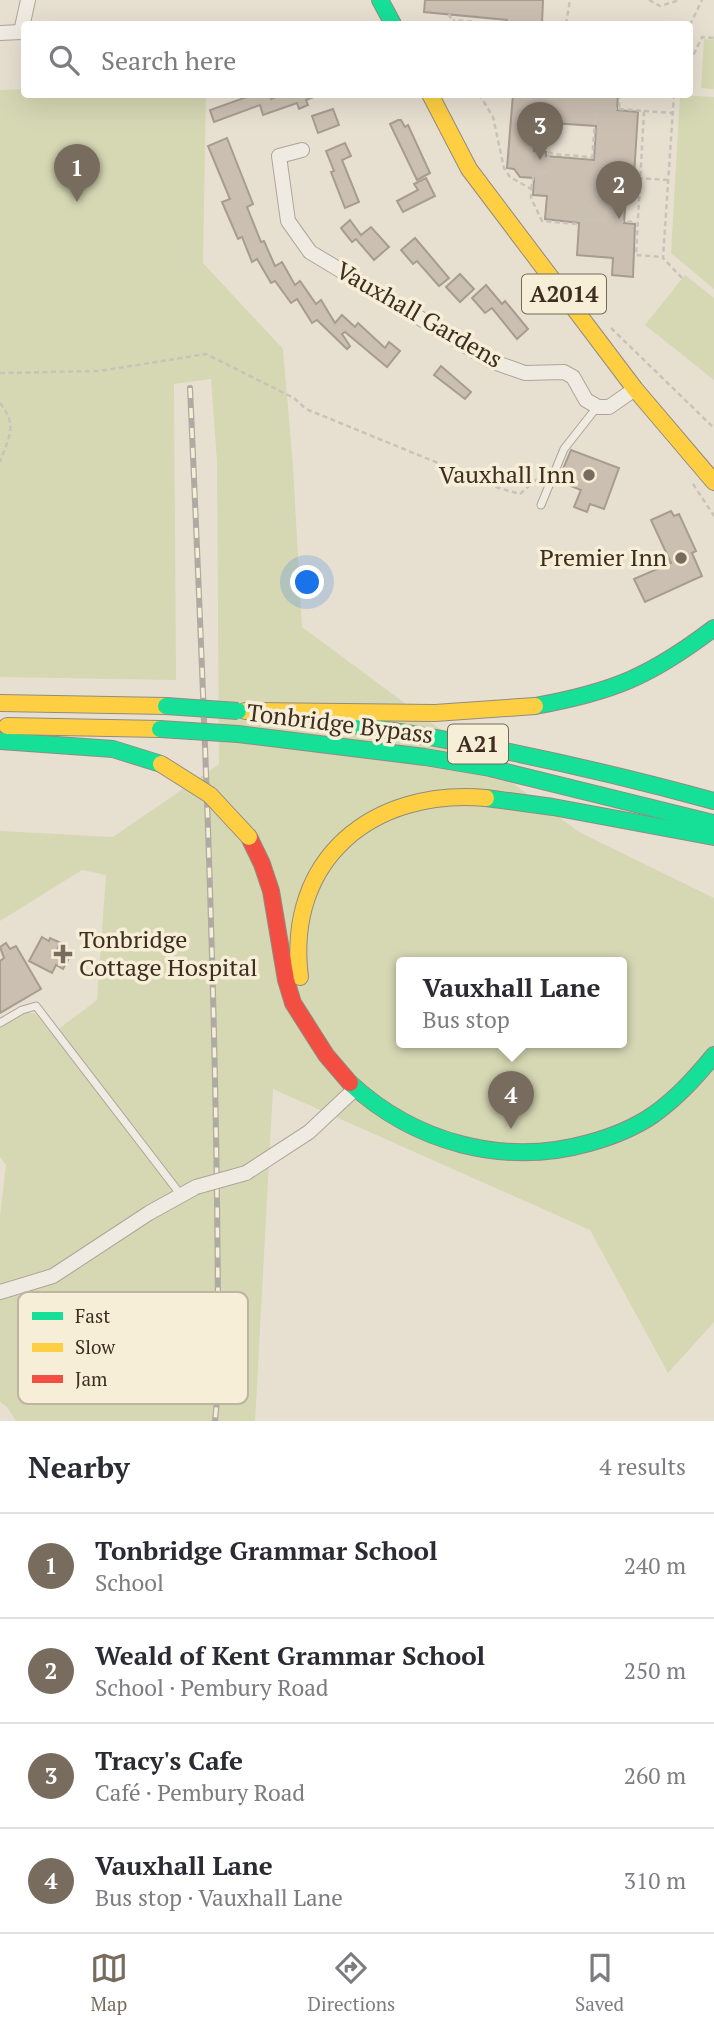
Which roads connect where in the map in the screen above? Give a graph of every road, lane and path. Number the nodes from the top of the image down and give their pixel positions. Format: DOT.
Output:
graph roads {
  1 [pos="28,0"];
  2 [pos="380,0"];
  3 [pos="570,0"];
  4 [pos="649,0"];
  5 [pos="680,0"];
  6 [pos="702,0"];
  7 [pos="449,14"];
  8 [pos="25,21"];
  9 [pos="391,21"];
  10 [pos="453,21"];
  11 [pos="566,21"];
  12 [pos="692,21"];
  13 [pos="21,32"];
  14 [pos="0,33"];
  15 [pos="714,38"];
  16 [pos="693,56"];
  17 [pos="432,98"];
  18 [pos="481,98"];
  19 [pos="620,98"];
  20 [pos="674,98"];
  21 [pos="619,108"];
  22 [pos="644,111"];
  23 [pos="673,113"];
  24 [pos="543,122"];
  25 [pos="302,150"];
  26 [pos="549,152"];
  27 [pos="592,157"];
  28 [pos="639,178"];
  29 [pos="668,180"];
  30 [pos="531,189"];
  31 [pos="636,222"];
  32 [pos="663,257"];
  33 [pos="682,278"];
  34 [pos="603,320"];
  35 [pos="0,373"];
  36 [pos="635,389"];
  37 [pos="0,403"];
  38 [pos="598,407"];
  39 [pos="714,428"];
  40 [pos="0,461"];
  41 [pos="554,472"];
  42 [pos="714,482"];
  43 [pos="541,505"];
  44 [pos="714,628"];
  45 [pos="0,704"];
  46 [pos="242,711"];
  47 [pos="0,726"];
  48 [pos="0,741"];
  49 [pos="714,801"];
  50 [pos="714,823"];
  51 [pos="714,837"];
  52 [pos="0,1023"];
  53 [pos="310,1029"];
  54 [pos="714,1055"];
  55 [pos="356,1088"];
  56 [pos="181,1195"];
  57 [pos="0,1293"];
  1 -- 8 [label="street"];
  2 -- 9 [label="main road"];
  3 -- 11 [label="path"];
  4 -- 5 [label="path"];
  6 -- 12 [label="path"];
  7 -- 10 [label="path"];
  13 -- 14 [label="street"];
  15 -- 16 [label="path"];
  17 -- 36 [label="main road, A2014"];
  18 -- 30 [label="path"];
  19 -- 21 [label="path"];
  20 -- 23 [label="path"];
  21 -- 22 [label="path"];
  21 -- 27 [label="path"];
  22 -- 23 [label="path"];
  22 -- 28 [label="path"];
  23 -- 29 [label="path"];
  24 -- 26 [label="path"];
  25 -- 38 [label="street, Vauxhall Gardens"];
  26 -- 27 [label="path"];
  26 -- 30 [label="path"];
  27 -- 28 [label="path"];
  28 -- 29 [label="path"];
  28 -- 31 [label="path"];
  29 -- 32 [label="path"];
  30 -- 31 [label="path"];
  31 -- 32 [label="path"];
  32 -- 33 [label="path"];
  34 -- 39 [label="path"];
  35 -- 41 [label="path"];
  36 -- 38 [label="street"];
  36 -- 42 [label="main road, A2014"];
  37 -- 40 [label="path"];
  38 -- 41 [label="lane"];
  41 -- 43 [label="lane"];
  44 -- 46 [label="main road"];
  45 -- 46 [label="main road, Tonbridge Bypass / A21, bridge"];
  46 -- 49 [label="main road, Tonbridge Bypass / A21"];
  47 -- 50 [label="main road, Tonbridge Bypass / A21, bridge"];
  48 -- 53 [label="main road, bridge"];
  51 -- 53 [label="main road"];
  52 -- 56 [label="lane"];
  53 -- 55 [label="main road"];
  54 -- 55 [label="main road"];
  55 -- 56 [label="street, bridge"];
  56 -- 57 [label="street"];
}
